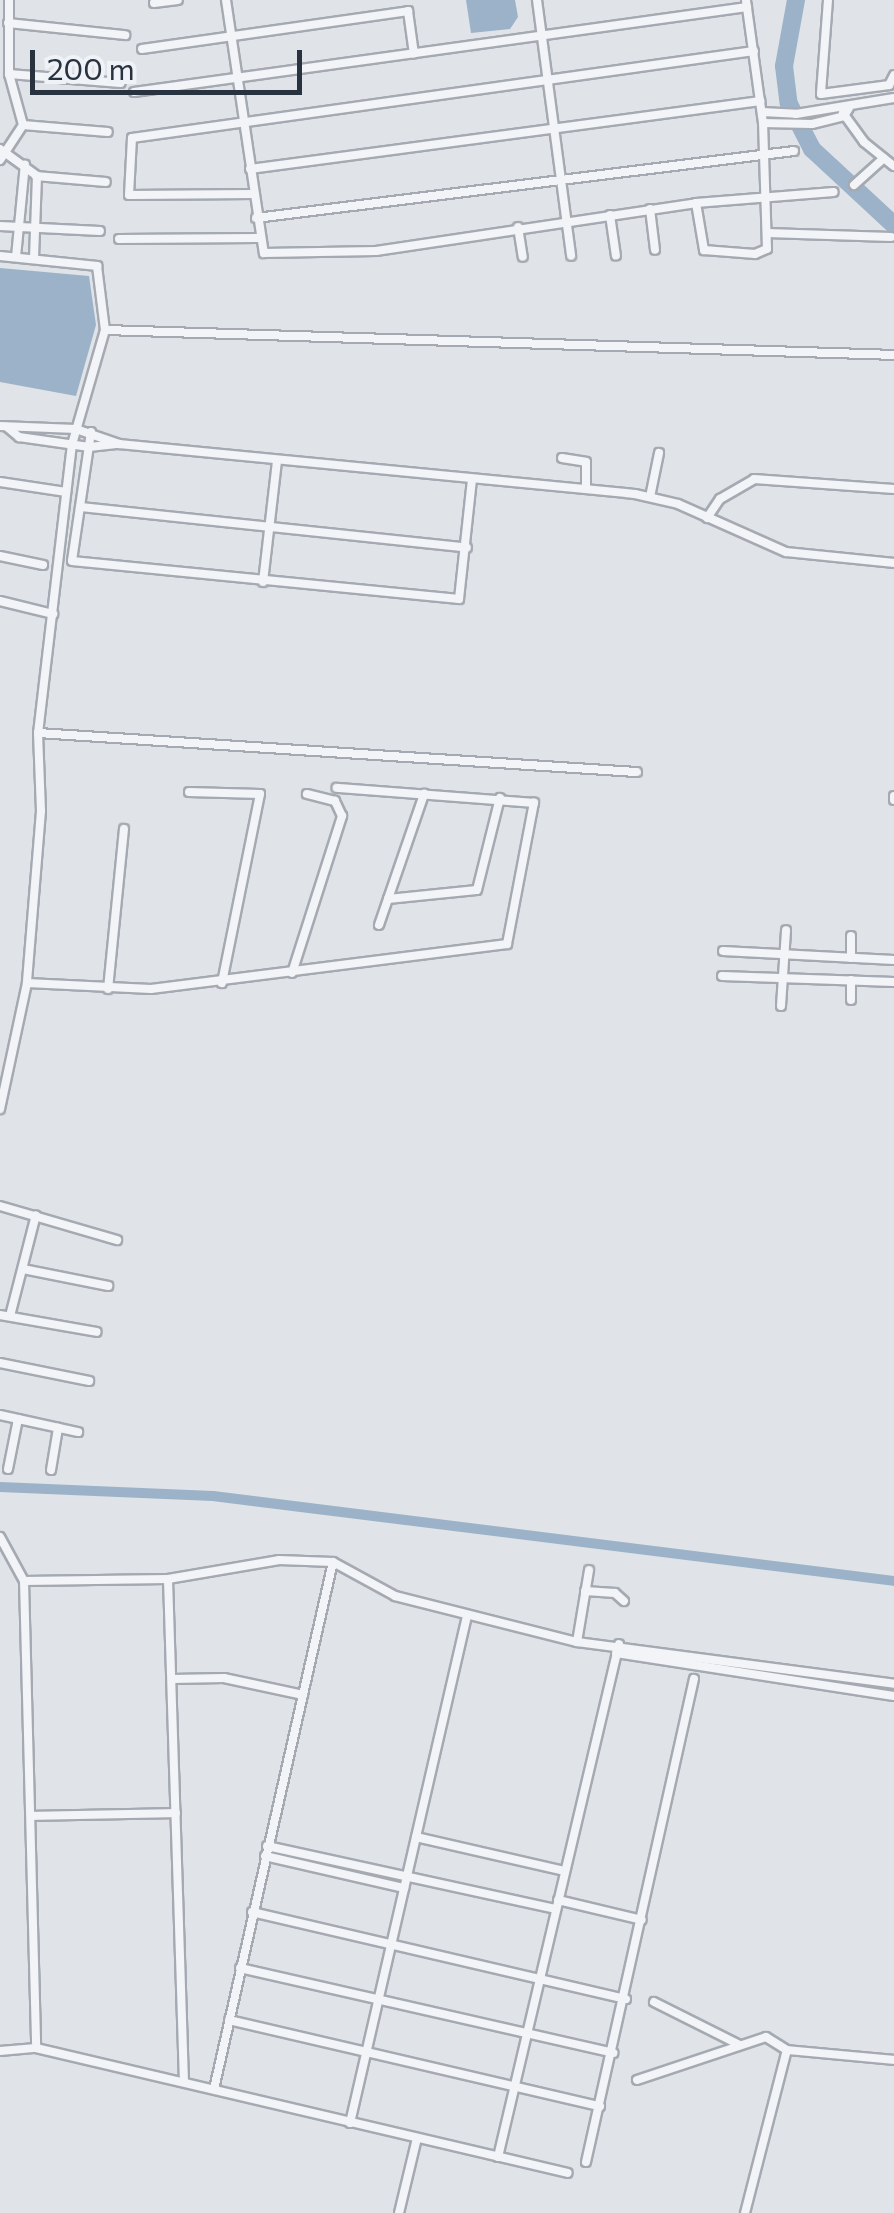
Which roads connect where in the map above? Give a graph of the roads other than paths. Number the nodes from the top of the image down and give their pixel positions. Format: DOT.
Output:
graph roads {
  1 [pos="10,0"];
  2 [pos="178,0"];
  3 [pos="226,0"];
  4 [pos="406,0"];
  5 [pos="537,0"];
  6 [pos="828,0"];
  7 [pos="154,3"];
  8 [pos="746,4"];
  9 [pos="408,11"];
  10 [pos="8,23"];
  11 [pos="125,35"];
  12 [pos="542,35"];
  13 [pos="231,38"];
  14 [pos="142,49"];
  15 [pos="754,51"];
  16 [pos="414,54"];
  17 [pos="8,74"];
  18 [pos="894,75"];
  19 [pos="237,79"];
  20 [pos="548,80"];
  21 [pos="121,82"];
  22 [pos="134,92"];
  23 [pos="894,98"];
  24 [pos="760,101"];
  25 [pos="844,110"];
  26 [pos="762,112"];
  27 [pos="763,123"];
  28 [pos="244,124"];
  29 [pos="23,125"];
  30 [pos="554,125"];
  31 [pos="108,132"];
  32 [pos="794,150"];
  33 [pos="763,152"];
  34 [pos="1,153"];
  35 [pos="884,158"];
  36 [pos="25,164"];
  37 [pos="894,166"];
  38 [pos="250,169"];
  39 [pos="22,175"];
  40 [pos="37,176"];
  41 [pos="559,176"];
  42 [pos="106,182"];
  43 [pos="854,184"];
  44 [pos="834,192"];
  45 [pos="253,194"];
  46 [pos="765,195"];
  47 [pos="696,203"];
  48 [pos="650,209"];
  49 [pos="610,215"];
  50 [pos="256,218"];
  51 [pos="565,221"];
  52 [pos="0,226"];
  53 [pos="18,227"];
  54 [pos="35,228"];
  55 [pos="518,228"];
  56 [pos="100,232"];
  57 [pos="767,233"];
  58 [pos="891,237"];
  59 [pos="258,238"];
  60 [pos="120,239"];
  61 [pos="655,250"];
  62 [pos="0,256"];
  63 [pos="571,256"];
  64 [pos="616,256"];
  65 [pos="16,257"];
  66 [pos="523,257"];
  67 [pos="34,259"];
  68 [pos="105,330"];
  69 [pos="894,355"];
  70 [pos="4,427"];
  71 [pos="76,429"];
  72 [pos="91,432"];
  73 [pos="72,444"];
  74 [pos="118,444"];
  75 [pos="89,447"];
  76 [pos="660,452"];
  77 [pos="562,458"];
  78 [pos="278,461"];
  79 [pos="472,479"];
  80 [pos="0,482"];
  81 [pos="586,488"];
  82 [pos="894,489"];
  83 [pos="66,492"];
  84 [pos="650,497"];
  85 [pos="80,506"];
  86 [pos="707,518"];
  87 [pos="270,526"];
  88 [pos="466,548"];
  89 [pos="0,556"];
  90 [pos="894,563"];
  91 [pos="43,565"];
  92 [pos="263,582"];
  93 [pos="0,601"];
  94 [pos="53,614"];
  95 [pos="38,734"];
  96 [pos="637,772"];
  97 [pos="337,788"];
  98 [pos="190,792"];
  99 [pos="307,794"];
  100 [pos="424,794"];
  101 [pos="500,798"];
  102 [pos="124,828"];
  103 [pos="388,899"];
  104 [pos="379,925"];
  105 [pos="786,930"];
  106 [pos="851,936"];
  107 [pos="723,951"];
  108 [pos="784,956"];
  109 [pos="850,958"];
  110 [pos="894,960"];
  111 [pos="292,973"];
  112 [pos="722,976"];
  113 [pos="782,978"];
  114 [pos="851,980"];
  115 [pos="894,982"];
  116 [pos="28,983"];
  117 [pos="222,983"];
  118 [pos="108,989"];
  119 [pos="850,1000"];
  120 [pos="781,1006"];
  121 [pos="0,1109"];
  122 [pos="0,1206"];
  123 [pos="36,1215"];
  124 [pos="118,1240"];
  125 [pos="23,1269"];
  126 [pos="108,1286"];
  127 [pos="0,1314"];
  128 [pos="10,1316"];
  129 [pos="96,1332"];
  130 [pos="0,1364"];
  131 [pos="88,1382"];
  132 [pos="0,1415"];
  133 [pos="18,1419"];
  134 [pos="58,1428"];
  135 [pos="78,1432"];
  136 [pos="8,1469"];
  137 [pos="52,1470"];
  138 [pos="0,1537"];
  139 [pos="333,1562"];
  140 [pos="589,1570"];
  141 [pos="168,1579"];
  142 [pos="24,1581"];
  143 [pos="586,1591"];
  144 [pos="624,1601"];
  145 [pos="467,1616"];
  146 [pos="576,1642"];
  147 [pos="615,1648"];
  148 [pos="172,1679"];
  149 [pos="694,1680"];
  150 [pos="894,1684"];
  151 [pos="303,1695"];
  152 [pos="894,1696"];
  153 [pos="176,1813"];
  154 [pos="31,1816"];
  155 [pos="416,1837"];
  156 [pos="267,1846"];
  157 [pos="264,1856"];
  158 [pos="565,1871"];
  159 [pos="407,1876"];
  160 [pos="404,1888"];
  161 [pos="557,1905"];
  162 [pos="252,1912"];
  163 [pos="642,1920"];
  164 [pos="391,1944"];
  165 [pos="240,1968"];
  166 [pos="540,1979"];
  167 [pos="379,1998"];
  168 [pos="626,1999"];
  169 [pos="654,2002"];
  170 [pos="229,2020"];
  171 [pos="527,2031"];
  172 [pos="740,2045"];
  173 [pos="36,2048"];
  174 [pos="787,2050"];
  175 [pos="0,2051"];
  176 [pos="366,2053"];
  177 [pos="613,2054"];
  178 [pos="894,2060"];
  179 [pos="637,2080"];
  180 [pos="184,2082"];
  181 [pos="514,2086"];
  182 [pos="214,2089"];
  183 [pos="600,2106"];
  184 [pos="350,2123"];
  185 [pos="417,2138"];
  186 [pos="498,2157"];
  187 [pos="586,2162"];
  188 [pos="568,2173"];
  189 [pos="400,2213"];
  190 [pos="745,2213"];
  1 -- 10 [label="street"];
  2 -- 7 [label="street"];
  3 -- 13 [label="street"];
  4 -- 9 [label="street"];
  5 -- 12 [label="street"];
  6 -- 18 [label="street"];
  8 -- 12 [label="street"];
  8 -- 15 [label="street"];
  9 -- 13 [label="street"];
  9 -- 16 [label="street"];
  10 -- 11 [label="street"];
  10 -- 17 [label="street"];
  12 -- 16 [label="street"];
  12 -- 20 [label="street"];
  13 -- 14 [label="street"];
  13 -- 19 [label="street"];
  15 -- 20 [label="street"];
  15 -- 24 [label="street"];
  16 -- 19 [label="street"];
  17 -- 21 [label="street"];
  17 -- 29 [label="street"];
  19 -- 22 [label="street"];
  19 -- 28 [label="street"];
  20 -- 28 [label="street"];
  20 -- 30 [label="street"];
  23 -- 25 [label="street"];
  24 -- 26 [label="street"];
  24 -- 30 [label="street"];
  25 -- 26 [label="street"];
  25 -- 27 [label="street"];
  25 -- 35 [label="street"];
  26 -- 27 [label="street"];
  27 -- 33 [label="street"];
  28 -- 38 [label="street"];
  28 -- 45 [label="street"];
  29 -- 31 [label="street"];
  29 -- 34 [label="street"];
  30 -- 38 [label="street"];
  30 -- 41 [label="street"];
  32 -- 33 [label="street"];
  33 -- 41 [label="street"];
  33 -- 46 [label="street"];
  34 -- 36 [label="street"];
  35 -- 37 [label="street"];
  35 -- 43 [label="street"];
  36 -- 39 [label="street"];
  36 -- 40 [label="street"];
  38 -- 45 [label="street"];
  39 -- 40 [label="street"];
  39 -- 53 [label="street"];
  40 -- 42 [label="street"];
  40 -- 54 [label="street"];
  41 -- 50 [label="street"];
  41 -- 51 [label="street"];
  44 -- 46 [label="street"];
  45 -- 50 [label="street"];
  46 -- 47 [label="street"];
  46 -- 57 [label="street"];
  47 -- 48 [label="street"];
  47 -- 57 [label="street"];
  48 -- 49 [label="street"];
  48 -- 61 [label="street"];
  49 -- 51 [label="street"];
  49 -- 64 [label="street"];
  50 -- 59 [label="street"];
  51 -- 55 [label="street"];
  51 -- 63 [label="street"];
  52 -- 53 [label="street"];
  53 -- 54 [label="street"];
  53 -- 65 [label="street"];
  54 -- 56 [label="street"];
  54 -- 67 [label="street"];
  55 -- 59 [label="street"];
  55 -- 66 [label="street"];
  57 -- 58 [label="street"];
  59 -- 60 [label="street"];
  62 -- 65 [label="street"];
  65 -- 67 [label="street"];
  67 -- 68 [label="street"];
  68 -- 69 [label="street"];
  68 -- 71 [label="street"];
  70 -- 71 [label="street"];
  70 -- 73 [label="street"];
  71 -- 72 [label="street"];
  71 -- 73 [label="street"];
  72 -- 74 [label="street"];
  72 -- 75 [label="street"];
  73 -- 75 [label="street"];
  73 -- 83 [label="street"];
  74 -- 75 [label="street"];
  74 -- 78 [label="street"];
  75 -- 85 [label="street"];
  76 -- 84 [label="street"];
  77 -- 81 [label="street"];
  78 -- 79 [label="street"];
  78 -- 87 [label="street"];
  79 -- 81 [label="street"];
  79 -- 88 [label="street"];
  80 -- 83 [label="street"];
  81 -- 84 [label="street"];
  82 -- 86 [label="street"];
  83 -- 94 [label="street"];
  84 -- 86 [label="street"];
  85 -- 87 [label="street"];
  85 -- 92 [label="street"];
  86 -- 90 [label="street"];
  87 -- 88 [label="street"];
  87 -- 92 [label="street"];
  88 -- 92 [label="street"];
  89 -- 91 [label="street"];
  93 -- 94 [label="street"];
  94 -- 95 [label="street"];
  95 -- 96 [label="street"];
  95 -- 116 [label="street"];
  97 -- 100 [label="street"];
  98 -- 117 [label="street"];
  99 -- 111 [label="street"];
  100 -- 101 [label="street"];
  100 -- 103 [label="street"];
  101 -- 103 [label="street"];
  101 -- 111 [label="street"];
  102 -- 118 [label="street"];
  103 -- 104 [label="street"];
  105 -- 108 [label="street"];
  106 -- 109 [label="street"];
  107 -- 108 [label="street"];
  108 -- 109 [label="street"];
  108 -- 113 [label="street"];
  109 -- 110 [label="street"];
  111 -- 117 [label="street"];
  112 -- 113 [label="street"];
  113 -- 114 [label="street"];
  113 -- 120 [label="street"];
  114 -- 115 [label="street"];
  114 -- 119 [label="street"];
  116 -- 118 [label="street"];
  116 -- 121 [label="street"];
  117 -- 118 [label="street"];
  122 -- 123 [label="street"];
  123 -- 124 [label="street"];
  123 -- 125 [label="street"];
  125 -- 126 [label="street"];
  125 -- 128 [label="street"];
  127 -- 128 [label="street"];
  128 -- 129 [label="street"];
  130 -- 131 [label="street"];
  132 -- 133 [label="street"];
  133 -- 134 [label="street"];
  133 -- 136 [label="street"];
  134 -- 135 [label="street"];
  134 -- 137 [label="street"];
  138 -- 142 [label="street"];
  139 -- 141 [label="street"];
  139 -- 145 [label="street"];
  139 -- 151 [label="street"];
  140 -- 143 [label="street"];
  141 -- 142 [label="street"];
  141 -- 148 [label="street"];
  142 -- 154 [label="street"];
  143 -- 144 [label="street"];
  143 -- 146 [label="street"];
  145 -- 146 [label="street"];
  145 -- 155 [label="street"];
  146 -- 147 [label="street"];
  147 -- 150 [label="street"];
  147 -- 152 [label="street"];
  147 -- 158 [label="street"];
  148 -- 151 [label="street"];
  148 -- 153 [label="street"];
  149 -- 163 [label="street"];
  151 -- 156 [label="street"];
  153 -- 154 [label="street"];
  153 -- 180 [label="street"];
  154 -- 173 [label="street"];
  155 -- 158 [label="street"];
  155 -- 159 [label="street"];
  156 -- 157 [label="street"];
  156 -- 159 [label="street"];
  157 -- 160 [label="street"];
  157 -- 162 [label="street"];
  158 -- 161 [label="street"];
  159 -- 160 [label="street"];
  159 -- 161 [label="street"];
  160 -- 164 [label="street"];
  161 -- 163 [label="street"];
  161 -- 166 [label="street"];
  162 -- 164 [label="street"];
  162 -- 165 [label="street"];
  163 -- 168 [label="street"];
  164 -- 166 [label="street"];
  164 -- 167 [label="street"];
  165 -- 167 [label="street"];
  165 -- 170 [label="street"];
  166 -- 168 [label="street"];
  166 -- 171 [label="street"];
  167 -- 171 [label="street"];
  167 -- 176 [label="street"];
  168 -- 177 [label="street"];
  169 -- 172 [label="street"];
  170 -- 176 [label="street"];
  170 -- 182 [label="street"];
  171 -- 177 [label="street"];
  171 -- 181 [label="street"];
  172 -- 174 [label="street"];
  172 -- 179 [label="street"];
  173 -- 175 [label="street"];
  173 -- 180 [label="street"];
  174 -- 178 [label="street"];
  174 -- 190 [label="street"];
  176 -- 181 [label="street"];
  176 -- 184 [label="street"];
  177 -- 183 [label="street"];
  180 -- 182 [label="street"];
  181 -- 183 [label="street"];
  181 -- 186 [label="street"];
  182 -- 184 [label="street"];
  183 -- 187 [label="street"];
  184 -- 185 [label="street"];
  185 -- 186 [label="street"];
  185 -- 189 [label="street"];
  186 -- 188 [label="street"];
}
